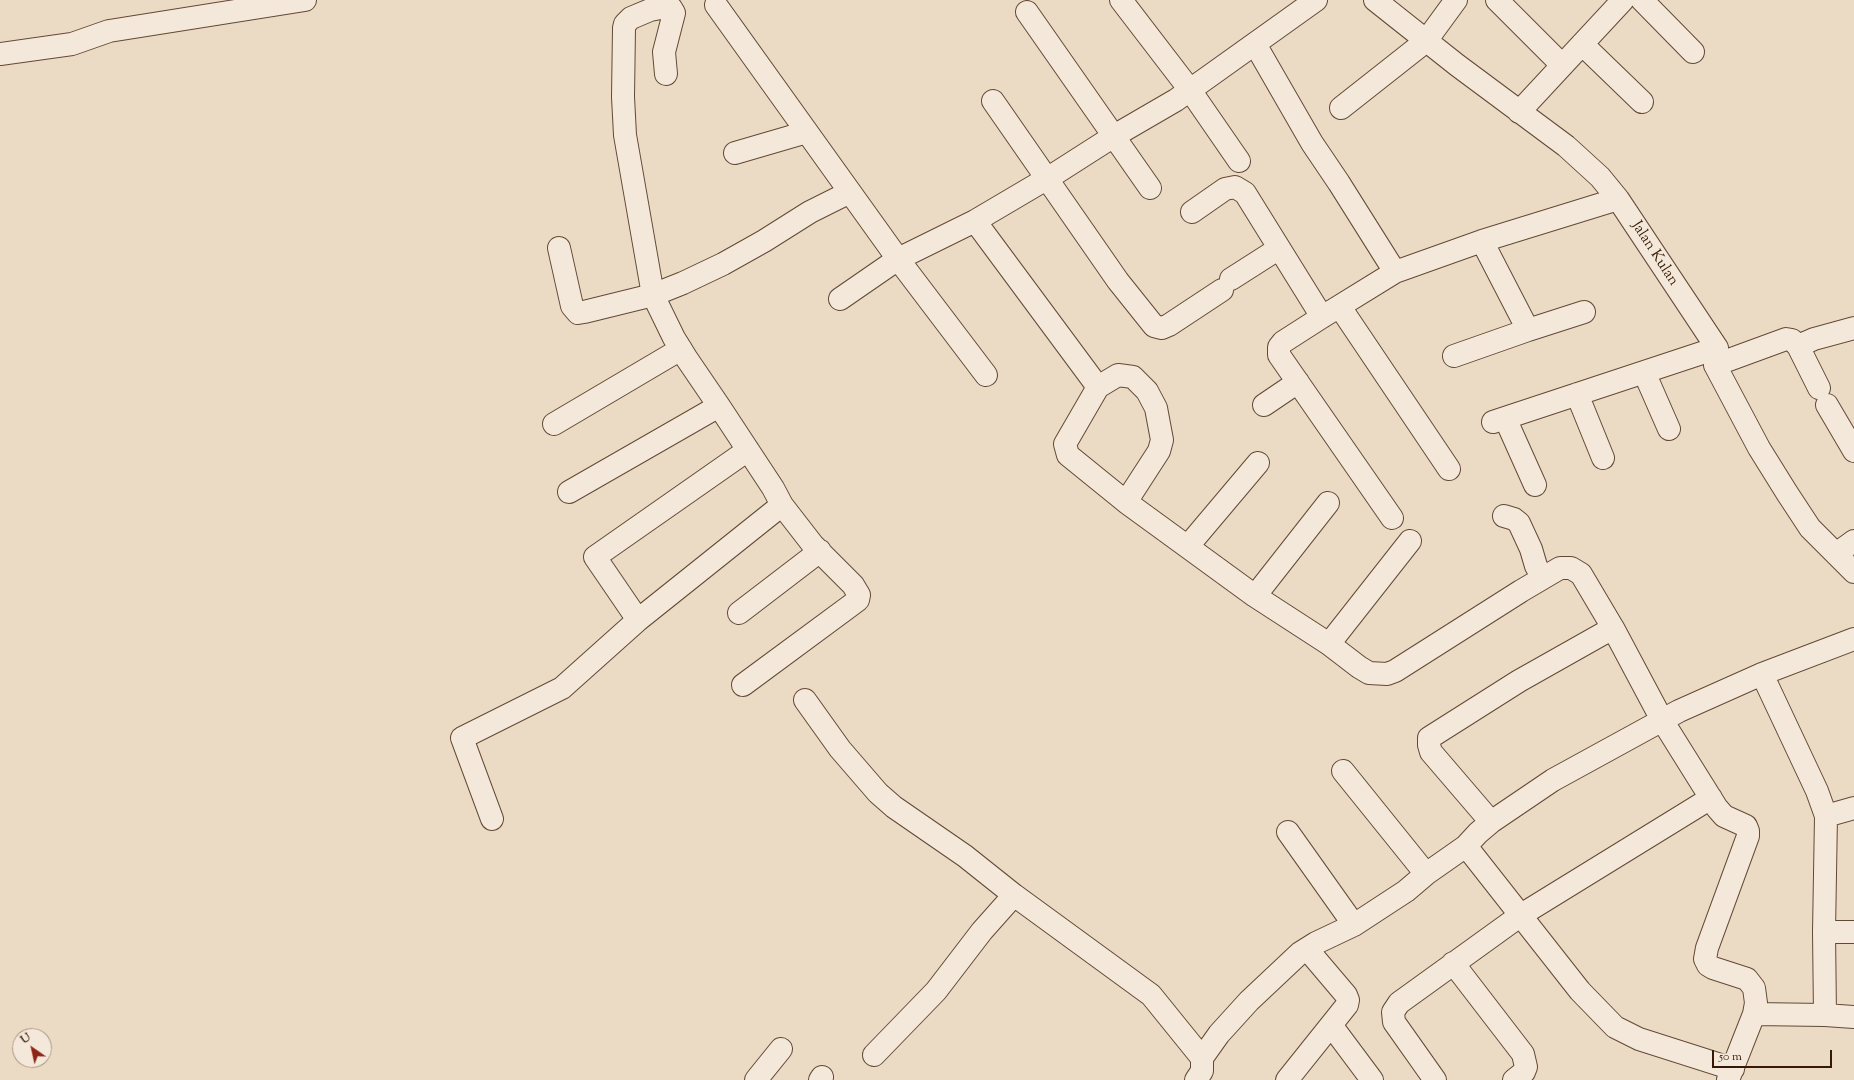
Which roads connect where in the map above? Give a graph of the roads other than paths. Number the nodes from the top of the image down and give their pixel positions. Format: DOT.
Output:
graph roads {
  1 [pos="305,0"];
  2 [pos="1121,0"];
  3 [pos="1316,0"];
  4 [pos="1375,0"];
  5 [pos="1456,0"];
  6 [pos="1497,0"];
  7 [pos="1642,0"];
  8 [pos="1614,3"];
  9 [pos="716,5"];
  10 [pos="1027,12"];
  11 [pos="1426,41"];
  12 [pos="1255,44"];
  13 [pos="1582,44"];
  14 [pos="1693,52"];
  15 [pos="0,54"];
  16 [pos="1562,65"];
  17 [pos="666,74"];
  18 [pos="1190,90"];
  19 [pos="993,101"];
  20 [pos="1642,102"];
  21 [pos="1341,108"];
  22 [pos="1519,112"];
  23 [pos="807,132"];
  24 [pos="1114,136"];
  25 [pos="735,153"];
  26 [pos="1239,161"];
  27 [pos="1046,179"];
  28 [pos="1150,188"];
  29 [pos="850,192"];
  30 [pos="1618,199"];
  31 [pos="1192,212"];
  32 [pos="976,221"];
  33 [pos="1482,241"];
  34 [pos="559,248"];
  35 [pos="1278,249"];
  36 [pos="898,259"];
  37 [pos="1395,272"];
  38 [pos="653,295"];
  39 [pos="840,299"];
  40 [pos="1331,312"];
  41 [pos="1584,312"];
  42 [pos="1854,328"];
  43 [pos="1528,330"];
  44 [pos="1798,346"];
  45 [pos="681,349"];
  46 [pos="1454,356"];
  47 [pos="1716,357"];
  48 [pos="1644,372"];
  49 [pos="986,375"];
  50 [pos="1298,382"];
  51 [pos="1098,387"];
  52 [pos="1577,394"];
  53 [pos="719,406"];
  54 [pos="1264,406"];
  55 [pos="554,424"];
  56 [pos="1669,429"];
  57 [pos="748,450"];
  58 [pos="1854,451"];
  59 [pos="1603,458"];
  60 [pos="1258,463"];
  61 [pos="1449,469"];
  62 [pos="1535,485"];
  63 [pos="569,492"];
  64 [pos="1126,502"];
  65 [pos="782,504"];
  66 [pos="1328,504"];
  67 [pos="1504,516"];
  68 [pos="1392,518"];
  69 [pos="1410,541"];
  70 [pos="1854,541"];
  71 [pos="1188,546"];
  72 [pos="820,551"];
  73 [pos="1836,554"];
  74 [pos="1854,572"];
  75 [pos="1543,578"];
  76 [pos="1255,596"];
  77 [pos="739,613"];
  78 [pos="638,620"];
  79 [pos="1613,628"];
  80 [pos="1854,639"];
  81 [pos="1329,644"];
  82 [pos="1762,674"];
  83 [pos="743,686"];
  84 [pos="805,700"];
  85 [pos="1662,720"];
  86 [pos="1343,771"];
  87 [pos="1711,798"];
  88 [pos="1854,808"];
  89 [pos="1826,816"];
  90 [pos="492,819"];
  91 [pos="1491,822"];
  92 [pos="1288,832"];
  93 [pos="1466,846"];
  94 [pos="1426,874"];
  95 [pos="1014,895"];
  96 [pos="1521,915"];
  97 [pos="1354,925"];
  98 [pos="1824,932"];
  99 [pos="1854,932"];
  100 [pos="1307,949"];
  101 [pos="1453,963"];
  102 [pos="1754,1014"];
  103 [pos="1825,1015"];
  104 [pos="1854,1018"];
  105 [pos="1330,1025"];
  106 [pos="781,1049"];
  107 [pos="874,1055"];
  108 [pos="1202,1058"];
  109 [pos="1520,1074"];
  110 [pos="1730,1074"];
  111 [pos="756,1080"];
  112 [pos="1196,1080"];
  113 [pos="1287,1080"];
  114 [pos="1372,1080"];
  115 [pos="1436,1080"];
  1 -- 15 [label="street"];
  2 -- 18 [label="street"];
  3 -- 12 [label="street"];
  4 -- 11 [label="street, Jalan Kulan"];
  5 -- 11 [label="street"];
  6 -- 16 [label="street"];
  7 -- 14 [label="street"];
  8 -- 13 [label="street"];
  9 -- 23 [label="street"];
  10 -- 24 [label="street"];
  11 -- 21 [label="street"];
  11 -- 22 [label="street, Jalan Kulan"];
  12 -- 18 [label="street"];
  12 -- 37 [label="street"];
  13 -- 16 [label="street"];
  13 -- 20 [label="street"];
  16 -- 22 [label="street"];
  17 -- 38 [label="street"];
  18 -- 24 [label="street"];
  18 -- 26 [label="street"];
  19 -- 27 [label="street"];
  22 -- 30 [label="street, Jalan Kulan"];
  23 -- 25 [label="street"];
  23 -- 29 [label="street"];
  24 -- 27 [label="street"];
  24 -- 28 [label="street"];
  27 -- 32 [label="street"];
  27 -- 35 [label="street"];
  29 -- 36 [label="street"];
  29 -- 38 [label="street"];
  30 -- 33 [label="street"];
  30 -- 47 [label="street, Jalan Kulan"];
  31 -- 35 [label="street"];
  32 -- 36 [label="street"];
  32 -- 51 [label="street"];
  33 -- 37 [label="street"];
  33 -- 43 [label="street"];
  34 -- 38 [label="street"];
  35 -- 40 [label="street"];
  36 -- 39 [label="street"];
  36 -- 49 [label="street"];
  37 -- 40 [label="street"];
  38 -- 45 [label="street"];
  40 -- 50 [label="street"];
  40 -- 61 [label="street"];
  41 -- 43 [label="street"];
  42 -- 44 [label="street"];
  43 -- 46 [label="street"];
  44 -- 47 [label="street"];
  44 -- 58 [label="street"];
  45 -- 53 [label="street"];
  45 -- 55 [label="street"];
  47 -- 48 [label="street"];
  47 -- 73 [label="street, Jalan Kulan"];
  48 -- 52 [label="street"];
  48 -- 56 [label="street"];
  50 -- 54 [label="street"];
  50 -- 68 [label="street"];
  51 -- 64 [label="street"];
  51 -- 64 [label="street"];
  52 -- 59 [label="street"];
  52 -- 62 [label="street"];
  53 -- 57 [label="street"];
  53 -- 63 [label="street"];
  57 -- 65 [label="street"];
  57 -- 78 [label="street"];
  60 -- 71 [label="street"];
  64 -- 71 [label="street"];
  65 -- 72 [label="street"];
  65 -- 78 [label="street"];
  66 -- 76 [label="street"];
  67 -- 75 [label="street"];
  69 -- 81 [label="street"];
  70 -- 73 [label="street"];
  71 -- 76 [label="street"];
  72 -- 77 [label="street"];
  72 -- 83 [label="street"];
  73 -- 74 [label="street, Jalan Kulan"];
  75 -- 79 [label="street"];
  75 -- 81 [label="street"];
  76 -- 81 [label="street"];
  78 -- 90 [label="street"];
  79 -- 85 [label="street"];
  79 -- 91 [label="street"];
  80 -- 82 [label="street"];
  82 -- 85 [label="street"];
  82 -- 89 [label="street"];
  84 -- 95 [label="street"];
  85 -- 87 [label="street"];
  85 -- 91 [label="street"];
  86 -- 94 [label="street"];
  87 -- 96 [label="street"];
  87 -- 102 [label="street"];
  88 -- 89 [label="street"];
  89 -- 98 [label="street"];
  91 -- 93 [label="street"];
  92 -- 97 [label="street"];
  93 -- 94 [label="street"];
  93 -- 96 [label="street"];
  94 -- 97 [label="street"];
  95 -- 107 [label="street"];
  95 -- 108 [label="street"];
  96 -- 101 [label="street"];
  96 -- 110 [label="street"];
  97 -- 100 [label="street"];
  98 -- 99 [label="street"];
  98 -- 103 [label="street"];
  100 -- 105 [label="street"];
  100 -- 108 [label="street"];
  101 -- 109 [label="street"];
  101 -- 115 [label="street"];
  102 -- 103 [label="street"];
  102 -- 110 [label="street"];
  103 -- 104 [label="street"];
  105 -- 113 [label="street"];
  105 -- 114 [label="street"];
  106 -- 111 [label="street"];
  108 -- 112 [label="street"];
}
